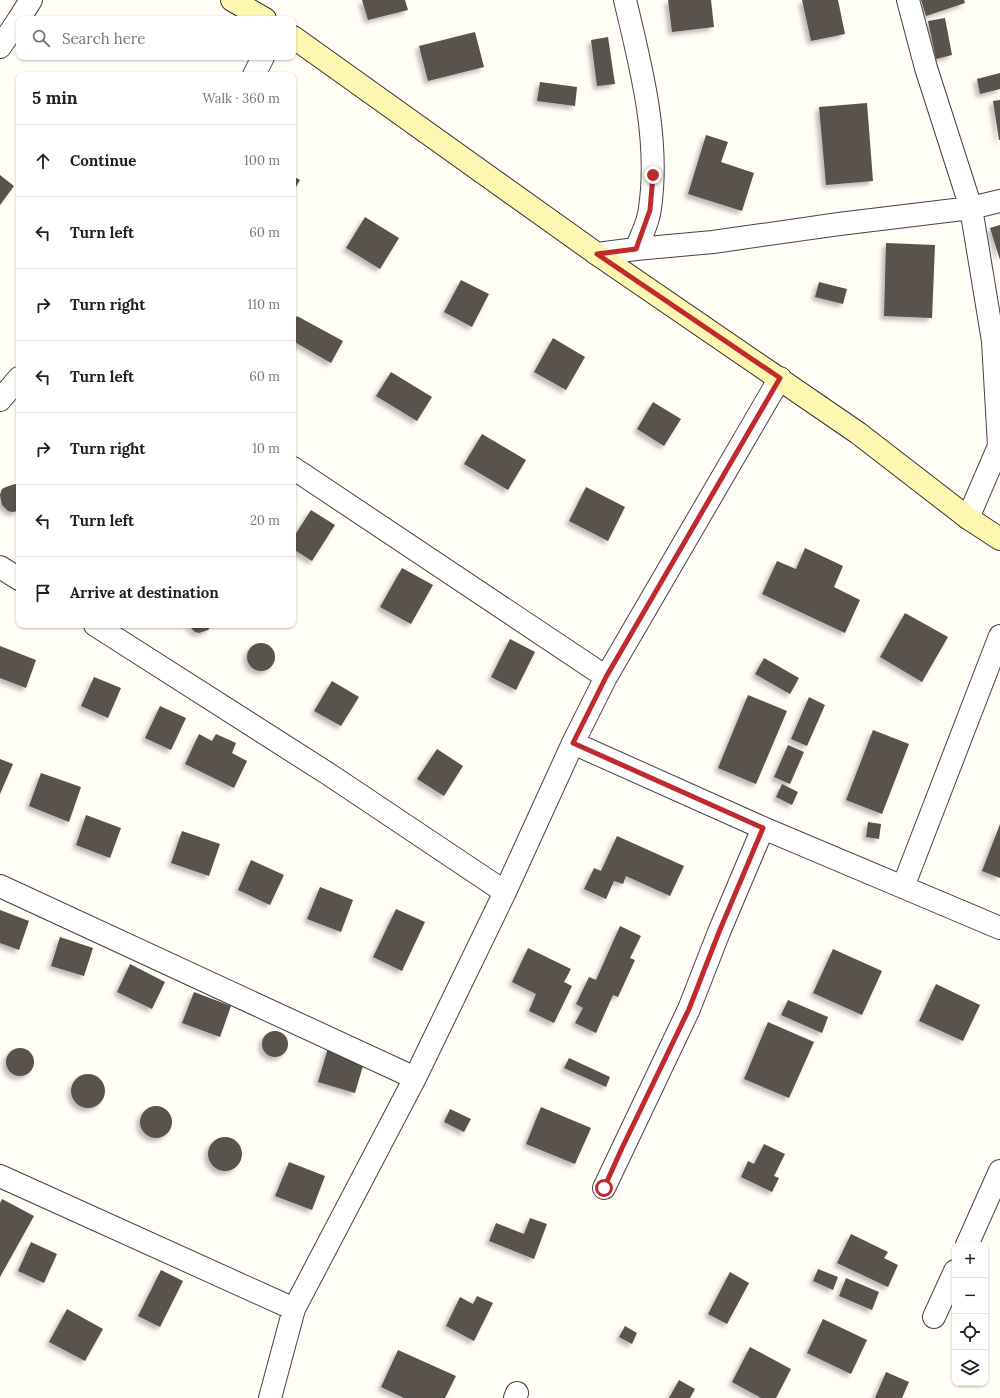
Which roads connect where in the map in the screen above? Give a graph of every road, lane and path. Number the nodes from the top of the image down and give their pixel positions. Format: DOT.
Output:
graph roads {
  1 [pos="31,0"];
  2 [pos="232,0"];
  3 [pos="625,0"];
  4 [pos="908,0"];
  5 [pos="21,16"];
  6 [pos="261,16"];
  7 [pos="16,23"];
  8 [pos="296,39"];
  9 [pos="0,47"];
  10 [pos="262,60"];
  11 [pos="256,72"];
  12 [pos="1000,201"];
  13 [pos="971,208"];
  14 [pos="636,249"];
  15 [pos="597,254"];
  16 [pos="780,378"];
  17 [pos="16,381"];
  18 [pos="0,400"];
  19 [pos="296,470"];
  20 [pos="968,518"];
  21 [pos="1000,538"];
  22 [pos="0,567"];
  23 [pos="16,577"];
  24 [pos="100,628"];
  25 [pos="1000,636"];
  26 [pos="606,677"];
  27 [pos="573,743"];
  28 [pos="763,828"];
  29 [pos="0,886"];
  30 [pos="903,887"];
  31 [pos="505,892"];
  32 [pos="1000,928"];
  33 [pos="415,1078"];
  34 [pos="1000,1171"];
  35 [pos="0,1176"];
  36 [pos="604,1188"];
  37 [pos="968,1242"];
  38 [pos="952,1277"];
  39 [pos="294,1309"];
  40 [pos="934,1317"];
  41 [pos="270,1398"];
  1 -- 5 [label="street"];
  2 -- 6 [label="street"];
  3 -- 14 [label="street"];
  4 -- 13 [label="street"];
  7 -- 9 [label="street"];
  8 -- 15 [label="street"];
  10 -- 11 [label="street"];
  12 -- 13 [label="street"];
  13 -- 14 [label="street"];
  13 -- 20 [label="street"];
  14 -- 15 [label="street"];
  15 -- 16 [label="street"];
  16 -- 20 [label="street"];
  16 -- 26 [label="street"];
  17 -- 18 [label="street"];
  19 -- 26 [label="street"];
  20 -- 21 [label="street"];
  22 -- 23 [label="street"];
  24 -- 31 [label="street"];
  25 -- 30 [label="street"];
  26 -- 27 [label="street"];
  27 -- 28 [label="street"];
  27 -- 31 [label="street"];
  28 -- 30 [label="street"];
  28 -- 36 [label="street"];
  29 -- 33 [label="street"];
  30 -- 32 [label="street"];
  31 -- 33 [label="street"];
  33 -- 39 [label="street"];
  34 -- 37 [label="street"];
  35 -- 39 [label="street"];
  38 -- 40 [label="street"];
  39 -- 41 [label="street"];
}
